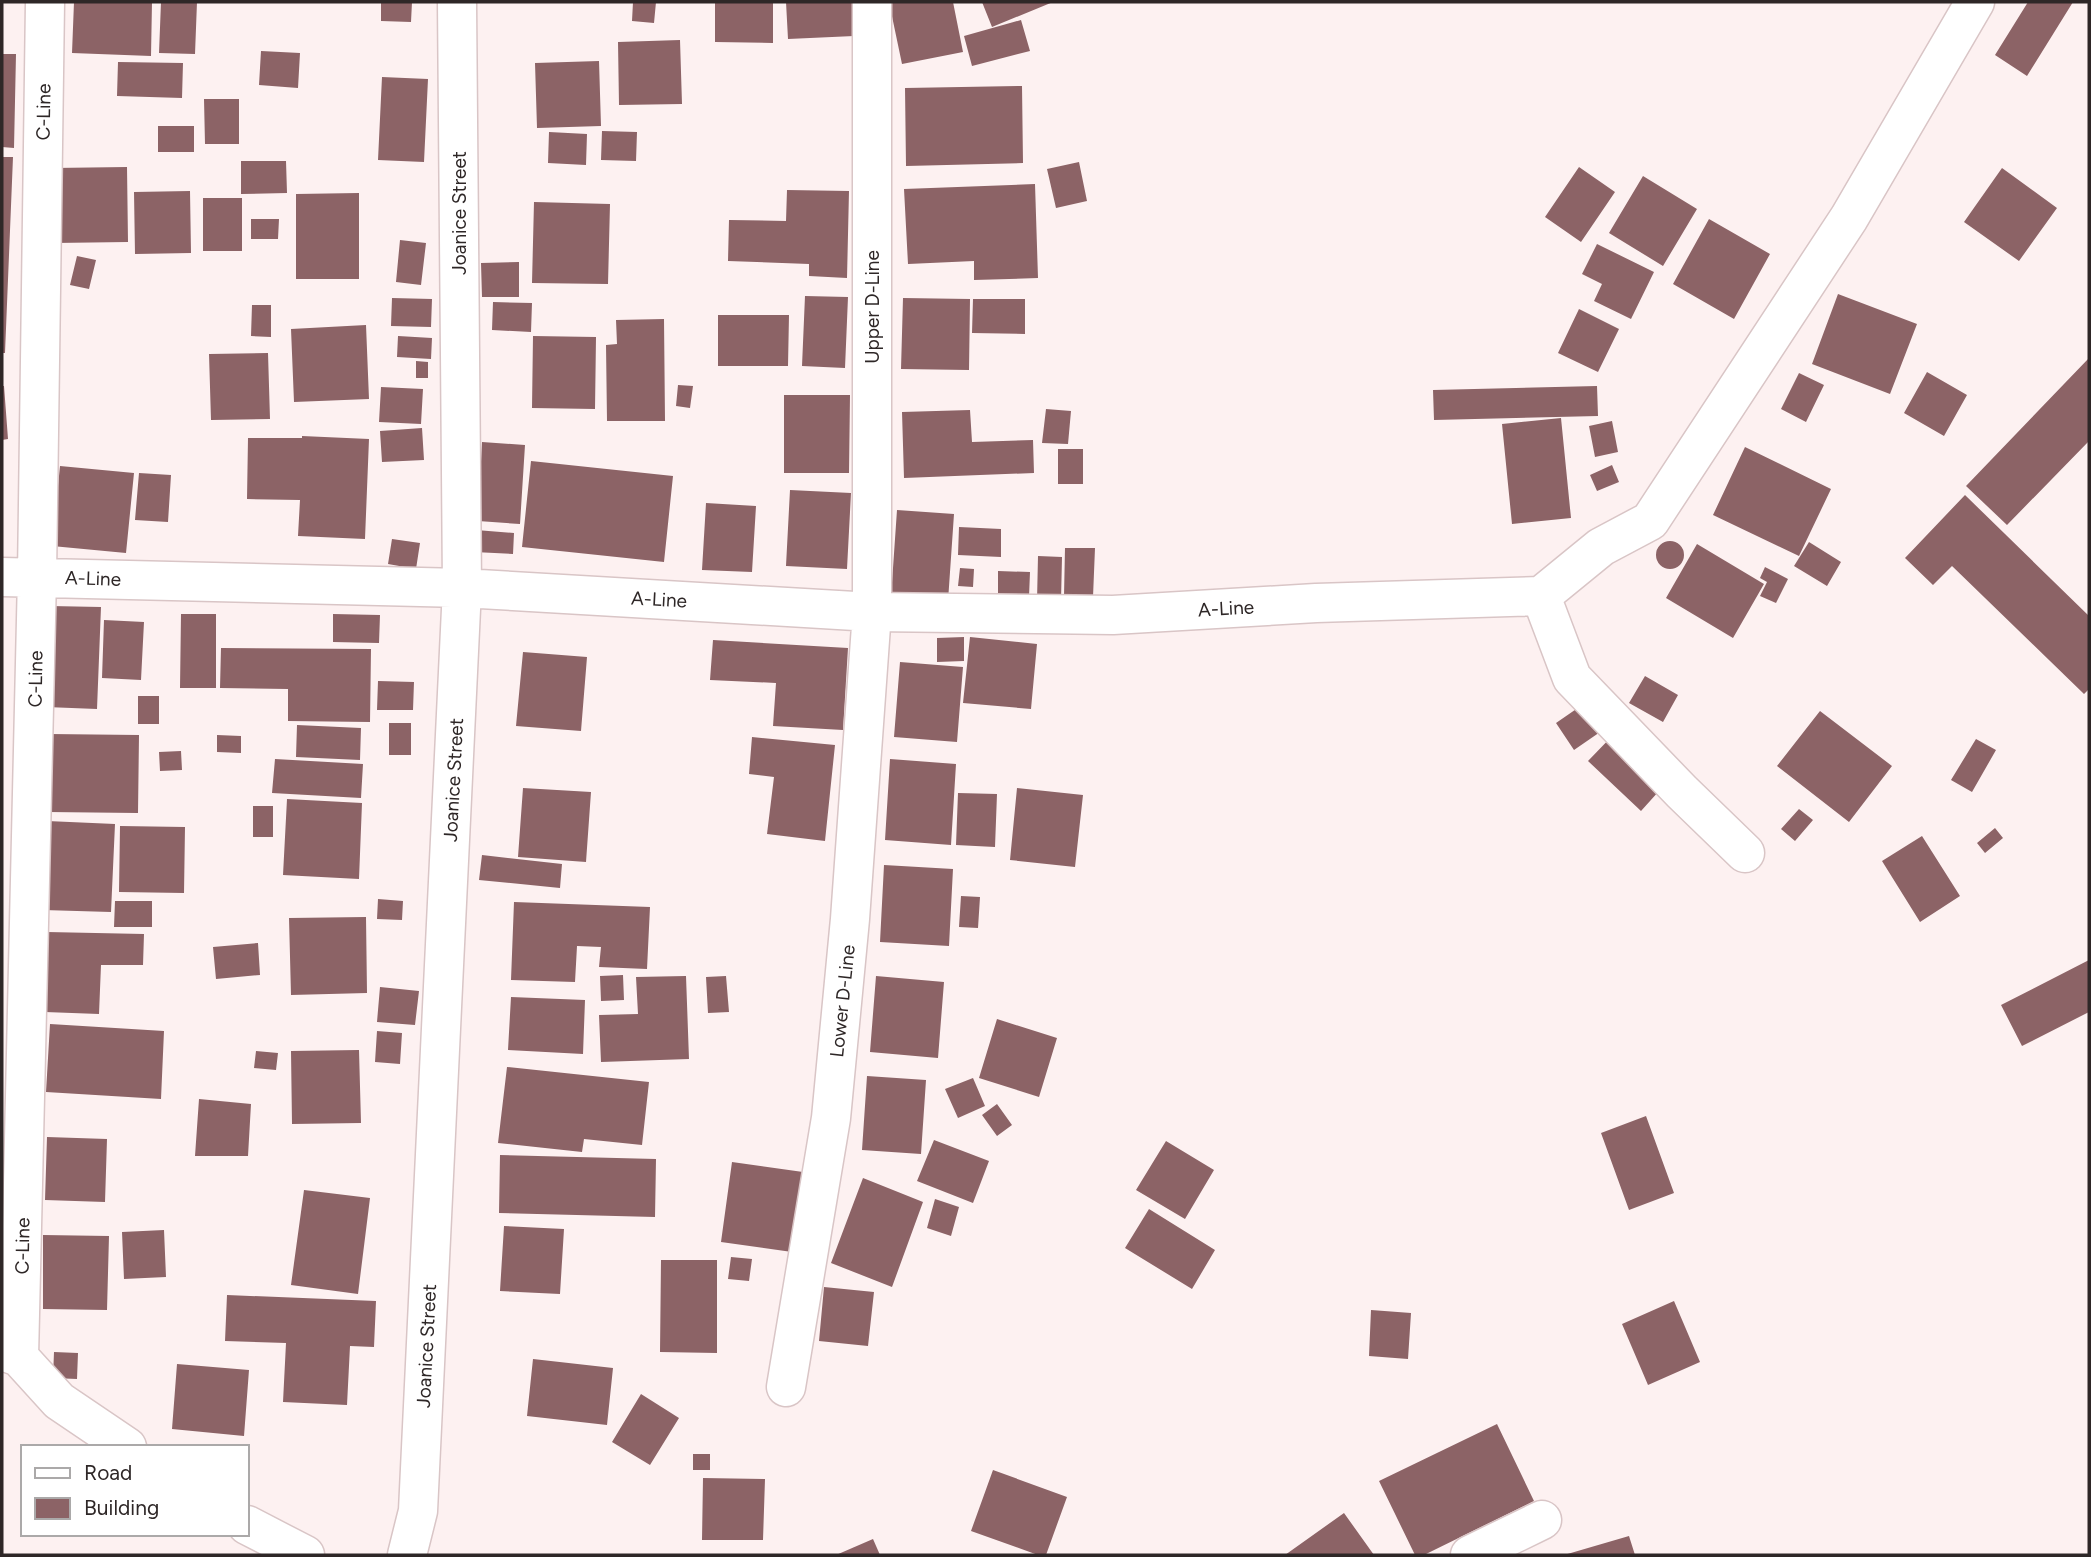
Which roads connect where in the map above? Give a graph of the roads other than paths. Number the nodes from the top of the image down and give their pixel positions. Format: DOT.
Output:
graph roads {
  1 [pos="45,2"];
  2 [pos="457,2"];
  3 [pos="872,2"];
  4 [pos="1975,2"];
  5 [pos="19,577"];
  6 [pos="462,588"];
  7 [pos="1541,596"];
  8 [pos="872,611"];
  9 [pos="1745,853"];
  10 [pos="11,1354"];
  11 [pos="786,1387"];
  12 [pos="124,1445"];
  13 [pos="1542,1520"];
  14 [pos="248,1526"];
  15 [pos="305,1555"];
  16 [pos="407,1555"];
  17 [pos="1470,1555"];
  1 -- 5 [label="street, C-Line"];
  2 -- 6 [label="street, Joanice Street"];
  3 -- 8 [label="street, Upper D-Line"];
  4 -- 7 [label="street"];
  5 -- 6 [label="street, A-Line"];
  5 -- 10 [label="street, C-Line"];
  6 -- 8 [label="street, A-Line"];
  6 -- 16 [label="street, Joanice Street"];
  7 -- 8 [label="street, A-Line"];
  7 -- 9 [label="street"];
  8 -- 11 [label="street, Lower D-Line"];
  10 -- 12 [label="street"];
  13 -- 17 [label="street"];
  14 -- 15 [label="street"];
}
